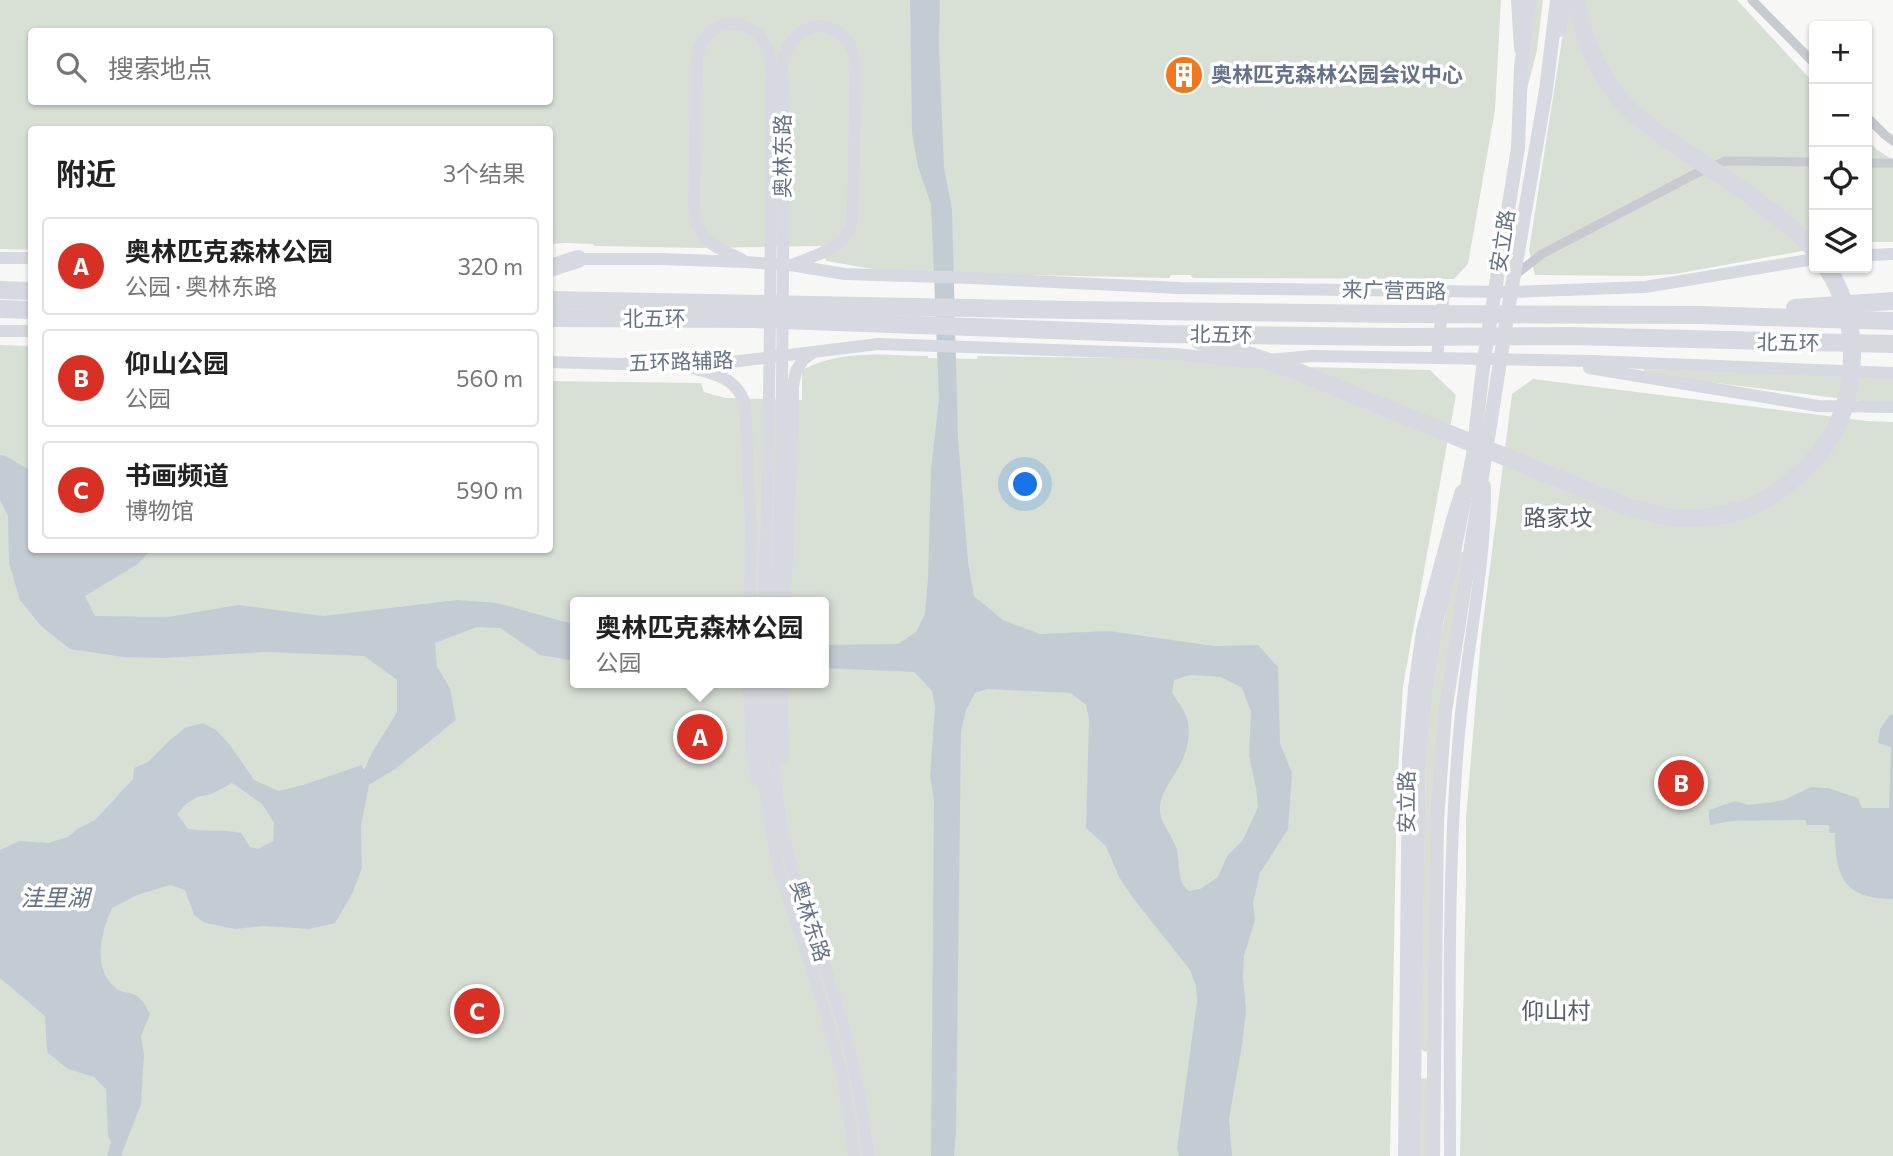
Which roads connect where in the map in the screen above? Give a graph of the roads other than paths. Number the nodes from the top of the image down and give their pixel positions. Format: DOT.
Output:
graph roads {
  1 [pos="1517,0"];
  2 [pos="1530,0"];
  3 [pos="1557,0"];
  4 [pos="1565,0"];
  5 [pos="1576,0"];
  6 [pos="1752,0"];
  7 [pos="1809,58"];
  8 [pos="1521,67"];
  9 [pos="1546,90"];
  10 [pos="1872,122"];
  11 [pos="1893,141"];
  12 [pos="1809,162"];
  13 [pos="1872,163"];
  14 [pos="1893,163"];
  15 [pos="1809,244"];
  16 [pos="1893,254"];
  17 [pos="1872,255"];
  18 [pos="0,258"];
  19 [pos="28,258"];
  20 [pos="578,259"];
  21 [pos="553,260"];
  22 [pos="1809,260"];
  23 [pos="746,262"];
  24 [pos="790,265"];
  25 [pos="553,267"];
  26 [pos="1830,273"];
  27 [pos="1513,276"];
  28 [pos="0,290"];
  29 [pos="28,291"];
  30 [pos="1444,292"];
  31 [pos="1494,292"];
  32 [pos="1511,292"];
  33 [pos="553,300"];
  34 [pos="1893,301"];
  35 [pos="0,309"];
  36 [pos="28,310"];
  37 [pos="1699,315"];
  38 [pos="918,317"];
  39 [pos="553,318"];
  40 [pos="1893,321"];
  41 [pos="0,331"];
  42 [pos="28,331"];
  43 [pos="1159,334"];
  44 [pos="1889,345"];
  45 [pos="812,353"];
  46 [pos="1437,358"];
  47 [pos="1484,359"];
  48 [pos="1500,360"];
  49 [pos="1540,360"];
  50 [pos="553,362"];
  51 [pos="679,363"];
  52 [pos="1893,373"];
  53 [pos="1893,407"];
  54 [pos="747,413"];
  55 [pos="793,423"];
  56 [pos="1479,456"];
  57 [pos="750,597"];
  58 [pos="764,597"];
  59 [pos="776,597"];
  60 [pos="785,597"];
  61 [pos="749,688"];
  62 [pos="771,688"];
  63 [pos="773,688"];
  64 [pos="775,819"];
  65 [pos="855,1156"];
  66 [pos="868,1156"];
  67 [pos="1404,1156"];
  68 [pos="1413,1156"];
  69 [pos="1433,1156"];
  70 [pos="1450,1156"];
  1 -- 8 [label="street, 安立路"];
  2 -- 8 [label="main road, 安立路"];
  3 -- 9 [label="main road, 安立路"];
  4 -- 9 [label="street, 安立路"];
  5 -- 15 [label="highway"];
  6 -- 7 [label="street"];
  8 -- 31 [label="main road, 安立路"];
  9 -- 27 [label="main road, 安立路"];
  10 -- 11 [label="street"];
  12 -- 27 [label="street"];
  13 -- 14 [label="street"];
  16 -- 17 [label="street"];
  18 -- 19 [label="street"];
  20 -- 21 [label="street, 来广营西路"];
  20 -- 23 [label="street, 来广营西路"];
  20 -- 25 [label="highway"];
  22 -- 32 [label="street, 来广营西路"];
  23 -- 24 [label="street, 来广营西路"];
  23 -- 58 [label="street, 奥林东路"];
  24 -- 30 [label="street, 来广营西路"];
  24 -- 59 [label="street, 奥林东路"];
  26 -- 43 [label="highway"];
  27 -- 32 [label="main road, 安立路"];
  28 -- 29 [label="highway"];
  30 -- 31 [label="street, 来广营西路"];
  30 -- 46 [label="street"];
  31 -- 32 [label="street, 来广营西路"];
  31 -- 47 [label="main road, 安立路"];
  32 -- 48 [label="main road, 安立路"];
  33 -- 38 [label="highway, 北五环"];
  34 -- 37 [label="highway"];
  35 -- 36 [label="highway"];
  37 -- 38 [label="highway, 北五环"];
  37 -- 40 [label="highway, 北五环"];
  38 -- 39 [label="highway, 北五环"];
  38 -- 43 [label="highway, 北五环"];
  41 -- 42 [label="street"];
  43 -- 44 [label="highway, 北五环"];
  45 -- 46 [label="street, 五环路辅路"];
  45 -- 51 [label="street, 五环路辅路"];
  45 -- 55 [label="street"];
  46 -- 47 [label="street, 五环路辅路"];
  47 -- 48 [label="street, 五环路辅路"];
  47 -- 56 [label="main road, 安立路"];
  48 -- 49 [label="street, 五环路辅路"];
  48 -- 56 [label="main road, 安立路"];
  49 -- 52 [label="street"];
  49 -- 53 [label="street"];
  50 -- 51 [label="street, 五环路辅路"];
  51 -- 54 [label="street"];
  54 -- 55 [label="street"];
  54 -- 57 [label="street"];
  55 -- 60 [label="street"];
  56 -- 67 [label="street, 安立路"];
  56 -- 68 [label="main road, 安立路"];
  56 -- 69 [label="main road, 安立路"];
  56 -- 70 [label="street, 安立路"];
  61 -- 64 [label="street"];
  62 -- 64 [label="street, 奥林东路"];
  63 -- 64 [label="street"];
  64 -- 65 [label="street, 奥林东路"];
  64 -- 66 [label="street, 奥林东路"];
}
